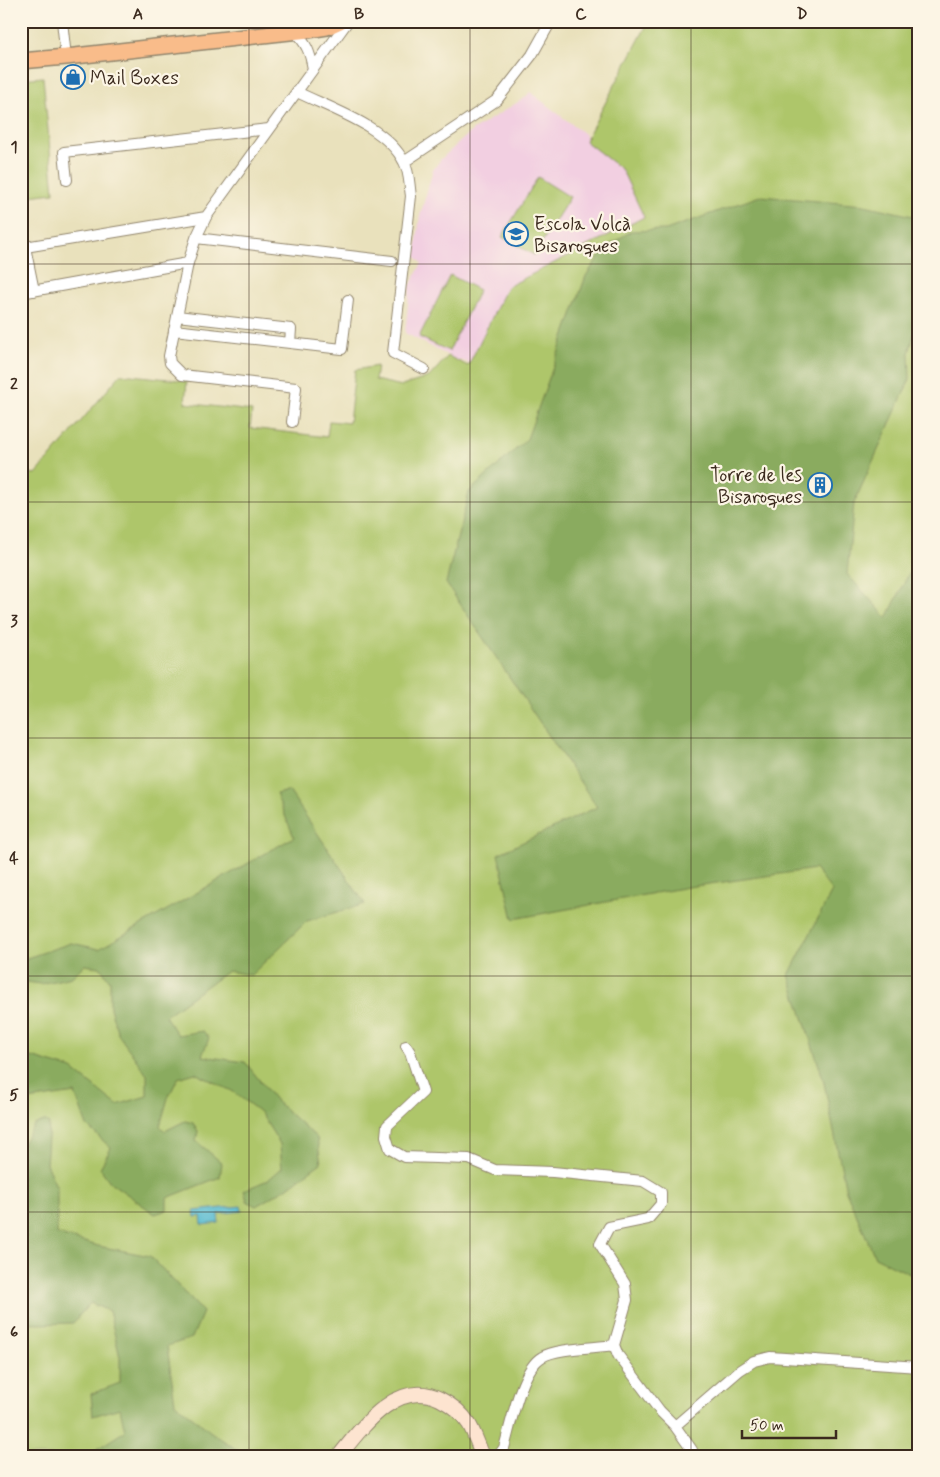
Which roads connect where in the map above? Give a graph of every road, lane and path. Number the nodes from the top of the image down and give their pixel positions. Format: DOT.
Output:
graph roads {
  1 [pos="62,21"];
  2 [pos="348,21"];
  3 [pos="551,21"];
  4 [pos="331,23"];
  5 [pos="294,31"];
  6 [pos="66,57"];
  7 [pos="21,61"];
  8 [pos="313,70"];
  9 [pos="297,92"];
  10 [pos="269,129"];
  11 [pos="404,162"];
  12 [pos="67,180"];
  13 [pos="206,217"];
  14 [pos="196,238"];
  15 [pos="392,261"];
  16 [pos="188,263"];
  17 [pos="34,291"];
  18 [pos="21,293"];
  19 [pos="348,300"];
  20 [pos="177,316"];
  21 [pos="174,330"];
  22 [pos="290,343"];
  23 [pos="424,369"];
  24 [pos="292,422"];
  25 [pos="406,1046"];
  26 [pos="614,1345"];
  27 [pos="919,1367"];
  28 [pos="674,1426"];
  29 [pos="692,1450"];
  30 [pos="340,1456"];
  31 [pos="483,1456"];
  32 [pos="498,1456"];
  1 -- 6 [label="street"];
  2 -- 8 [label="street"];
  3 -- 11 [label="street"];
  4 -- 5 [label="main road"];
  5 -- 6 [label="main road"];
  5 -- 8 [label="street"];
  6 -- 7 [label="main road"];
  8 -- 9 [label="street"];
  9 -- 10 [label="street"];
  9 -- 11 [label="street"];
  10 -- 12 [label="street"];
  10 -- 13 [label="street"];
  11 -- 23 [label="street"];
  13 -- 14 [label="street"];
  13 -- 17 [label="street"];
  14 -- 15 [label="street"];
  14 -- 16 [label="street"];
  16 -- 17 [label="street"];
  16 -- 20 [label="street"];
  17 -- 18 [label="street"];
  19 -- 22 [label="street"];
  20 -- 21 [label="street"];
  20 -- 22 [label="street"];
  21 -- 22 [label="street"];
  21 -- 24 [label="street"];
  25 -- 26 [label="street"];
  26 -- 28 [label="street"];
  26 -- 32 [label="street"];
  27 -- 28 [label="street"];
  28 -- 29 [label="street"];
  30 -- 31 [label="street"];
}
